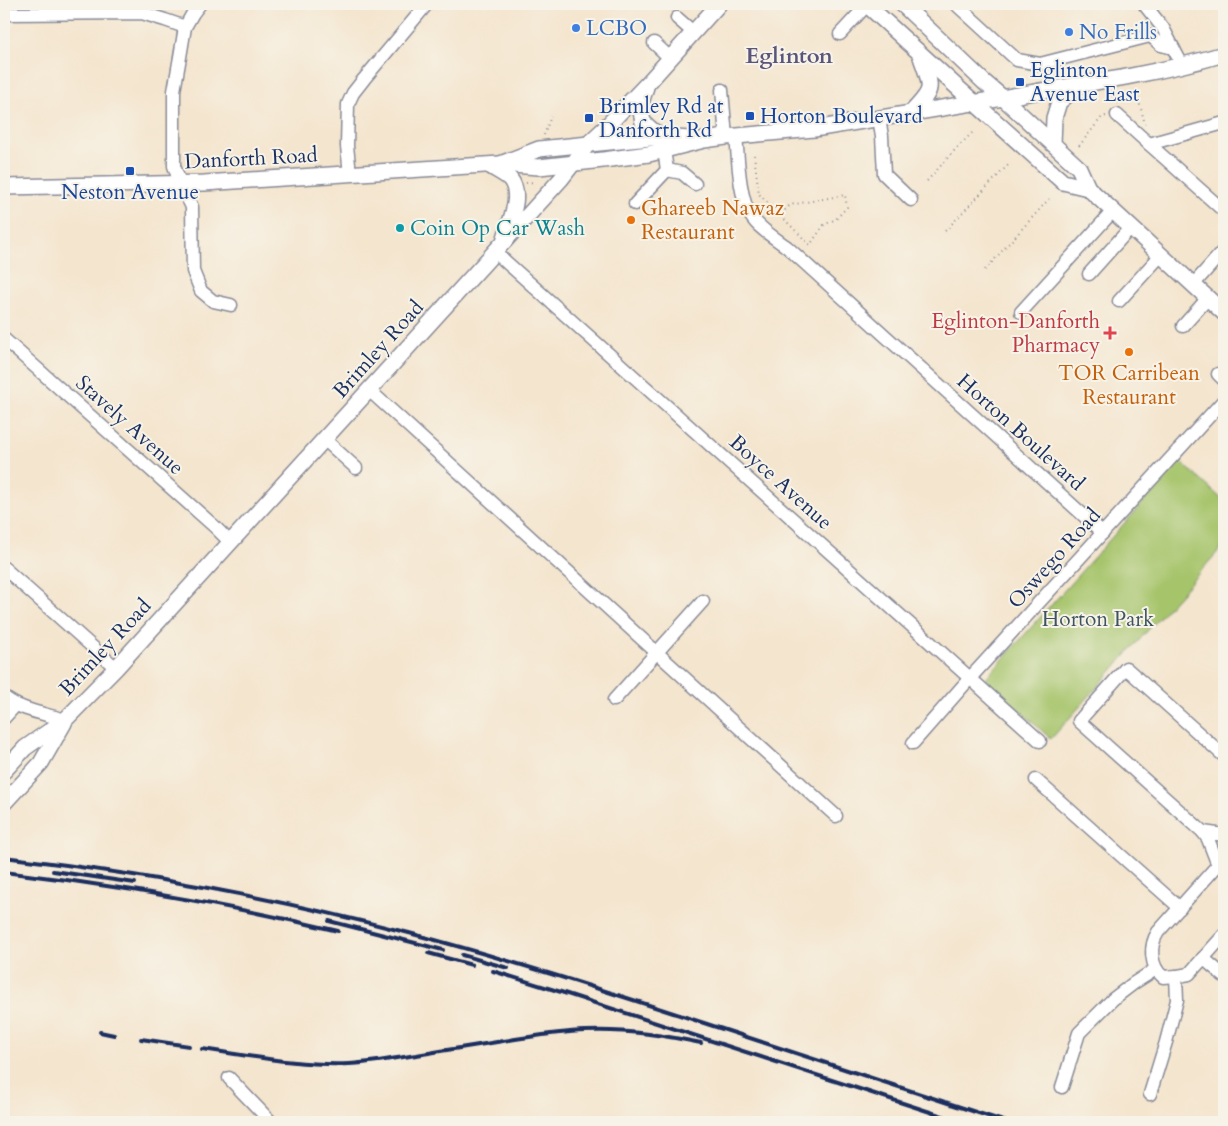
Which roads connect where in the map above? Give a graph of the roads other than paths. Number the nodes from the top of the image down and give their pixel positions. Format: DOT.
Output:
graph roads {
  1 [pos="200,4"];
  2 [pos="427,4"];
  3 [pos="866,4"];
  4 [pos="902,4"];
  5 [pos="1144,4"];
  6 [pos="711,6"];
  7 [pos="958,6"];
  8 [pos="4,14"];
  9 [pos="677,18"];
  10 [pos="185,27"];
  11 [pos="693,32"];
  12 [pos="840,34"];
  13 [pos="654,43"];
  14 [pos="1174,48"];
  15 [pos="920,53"];
  16 [pos="1224,54"];
  17 [pos="670,58"];
  18 [pos="1182,66"];
  19 [pos="647,84"];
  20 [pos="1079,85"];
  21 [pos="722,90"];
  22 [pos="1004,98"];
  23 [pos="975,103"];
  24 [pos="911,113"];
  25 [pos="1117,115"];
  26 [pos="879,118"];
  27 [pos="1224,123"];
  28 [pos="731,136"];
  29 [pos="588,144"];
  30 [pos="662,144"];
  31 [pos="1053,144"];
  32 [pos="1149,144"];
  33 [pos="573,163"];
  34 [pos="495,165"];
  35 [pos="667,170"];
  36 [pos="350,174"];
  37 [pos="180,184"];
  38 [pos="695,184"];
  39 [pos="4,187"];
  40 [pos="1088,188"];
  41 [pos="911,200"];
  42 [pos="635,204"];
  43 [pos="1224,210"];
  44 [pos="1113,211"];
  45 [pos="1131,227"];
  46 [pos="499,247"];
  47 [pos="1224,250"];
  48 [pos="1161,255"];
  49 [pos="1089,274"];
  50 [pos="1193,285"];
  51 [pos="1208,298"];
  52 [pos="1119,301"];
  53 [pos="231,305"];
  54 [pos="1021,312"];
  55 [pos="1224,313"];
  56 [pos="1183,326"];
  57 [pos="4,339"];
  58 [pos="369,390"];
  59 [pos="1224,400"];
  60 [pos="324,439"];
  61 [pos="356,468"];
  62 [pos="1103,533"];
  63 [pos="230,542"];
  64 [pos="4,568"];
  65 [pos="702,601"];
  66 [pos="656,653"];
  67 [pos="116,668"];
  68 [pos="970,678"];
  69 [pos="4,697"];
  70 [pos="614,700"];
  71 [pos="16,704"];
  72 [pos="4,718"];
  73 [pos="66,720"];
  74 [pos="1040,741"];
  75 [pos="913,743"];
  76 [pos="1224,756"];
  77 [pos="4,771"];
  78 [pos="1036,780"];
  79 [pos="4,804"];
  80 [pos="836,816"];
  81 [pos="1203,832"];
  82 [pos="1224,835"];
  83 [pos="1221,861"];
  84 [pos="1180,908"];
  85 [pos="1222,942"];
  86 [pos="1203,958"];
  87 [pos="1156,969"];
  88 [pos="1176,976"];
  89 [pos="1224,976"];
  90 [pos="229,1078"];
  91 [pos="1062,1087"];
  92 [pos="1150,1094"];
  93 [pos="271,1122"];
  1 -- 10 [label="street"];
  2 -- 36 [label="street"];
  3 -- 12 [label="street"];
  3 -- 15 [label="main road"];
  4 -- 22 [label="main road"];
  5 -- 14 [label="street"];
  6 -- 11 [label="main road, Brimley Road"];
  7 -- 14 [label="street"];
  8 -- 10 [label="street"];
  9 -- 11 [label="street"];
  10 -- 37 [label="street"];
  11 -- 17 [label="main road, Brimley Road"];
  13 -- 17 [label="street"];
  14 -- 18 [label="street"];
  15 -- 23 [label="main road"];
  15 -- 24 [label="main road"];
  16 -- 18 [label="main road, Danforth Road"];
  17 -- 19 [label="main road, Brimley Road"];
  18 -- 20 [label="main road, Danforth Road"];
  19 -- 29 [label="main road, Brimley Road"];
  19 -- 30 [label="main road"];
  20 -- 22 [label="main road, Danforth Road"];
  20 -- 31 [label="main road"];
  21 -- 28 [label="street, Horton Boulevard"];
  22 -- 23 [label="main road, Danforth Road"];
  22 -- 31 [label="main road"];
  23 -- 24 [label="main road, Danforth Road"];
  23 -- 40 [label="main road"];
  24 -- 26 [label="main road, Danforth Road"];
  25 -- 32 [label="street"];
  26 -- 28 [label="main road, Danforth Road"];
  26 -- 41 [label="street"];
  27 -- 32 [label="street"];
  28 -- 30 [label="main road, Danforth Road"];
  28 -- 62 [label="street, Horton Boulevard"];
  29 -- 30 [label="main road, Danforth Road"];
  29 -- 33 [label="main road, Brimley Road"];
  29 -- 34 [label="main road, Danforth Road"];
  30 -- 33 [label="main road, Danforth Road"];
  30 -- 35 [label="street"];
  31 -- 40 [label="main road"];
  32 -- 43 [label="street"];
  33 -- 34 [label="main road, Danforth Road"];
  33 -- 46 [label="main road, Brimley Road"];
  34 -- 36 [label="main road, Danforth Road"];
  34 -- 46 [label="main road"];
  35 -- 38 [label="street"];
  35 -- 42 [label="street"];
  36 -- 37 [label="main road, Danforth Road"];
  37 -- 39 [label="main road, Danforth Road"];
  37 -- 53 [label="street"];
  40 -- 44 [label="main road"];
  44 -- 45 [label="main road"];
  44 -- 54 [label="street"];
  45 -- 48 [label="main road"];
  45 -- 49 [label="street"];
  46 -- 58 [label="main road, Brimley Road"];
  46 -- 68 [label="street, Boyce Avenue"];
  47 -- 50 [label="street"];
  48 -- 50 [label="main road"];
  48 -- 52 [label="street"];
  50 -- 51 [label="main road"];
  51 -- 55 [label="main road"];
  51 -- 56 [label="street"];
  57 -- 63 [label="street, Stavely Avenue"];
  58 -- 60 [label="main road, Brimley Road"];
  58 -- 66 [label="street"];
  59 -- 62 [label="street, Oswego Road"];
  60 -- 61 [label="street"];
  60 -- 63 [label="main road, Brimley Road"];
  62 -- 68 [label="street, Oswego Road"];
  63 -- 67 [label="main road, Brimley Road"];
  64 -- 67 [label="street"];
  65 -- 66 [label="street"];
  66 -- 70 [label="street"];
  66 -- 80 [label="street"];
  67 -- 73 [label="main road, Brimley Road"];
  68 -- 74 [label="street, Boyce Avenue"];
  68 -- 75 [label="street, Oswego Road"];
  69 -- 71 [label="street"];
  71 -- 72 [label="street"];
  71 -- 73 [label="street"];
  73 -- 77 [label="main road, Brimley Road"];
  73 -- 79 [label="main road, Brimley Road"];
  76 -- 81 [label="street"];
  78 -- 84 [label="street"];
  81 -- 82 [label="street"];
  81 -- 83 [label="street"];
  83 -- 84 [label="street"];
  84 -- 87 [label="street"];
  85 -- 86 [label="street"];
  86 -- 88 [label="street"];
  86 -- 89 [label="street"];
  87 -- 88 [label="street"];
  87 -- 91 [label="street"];
  88 -- 92 [label="street"];
  90 -- 93 [label="street"];
}
